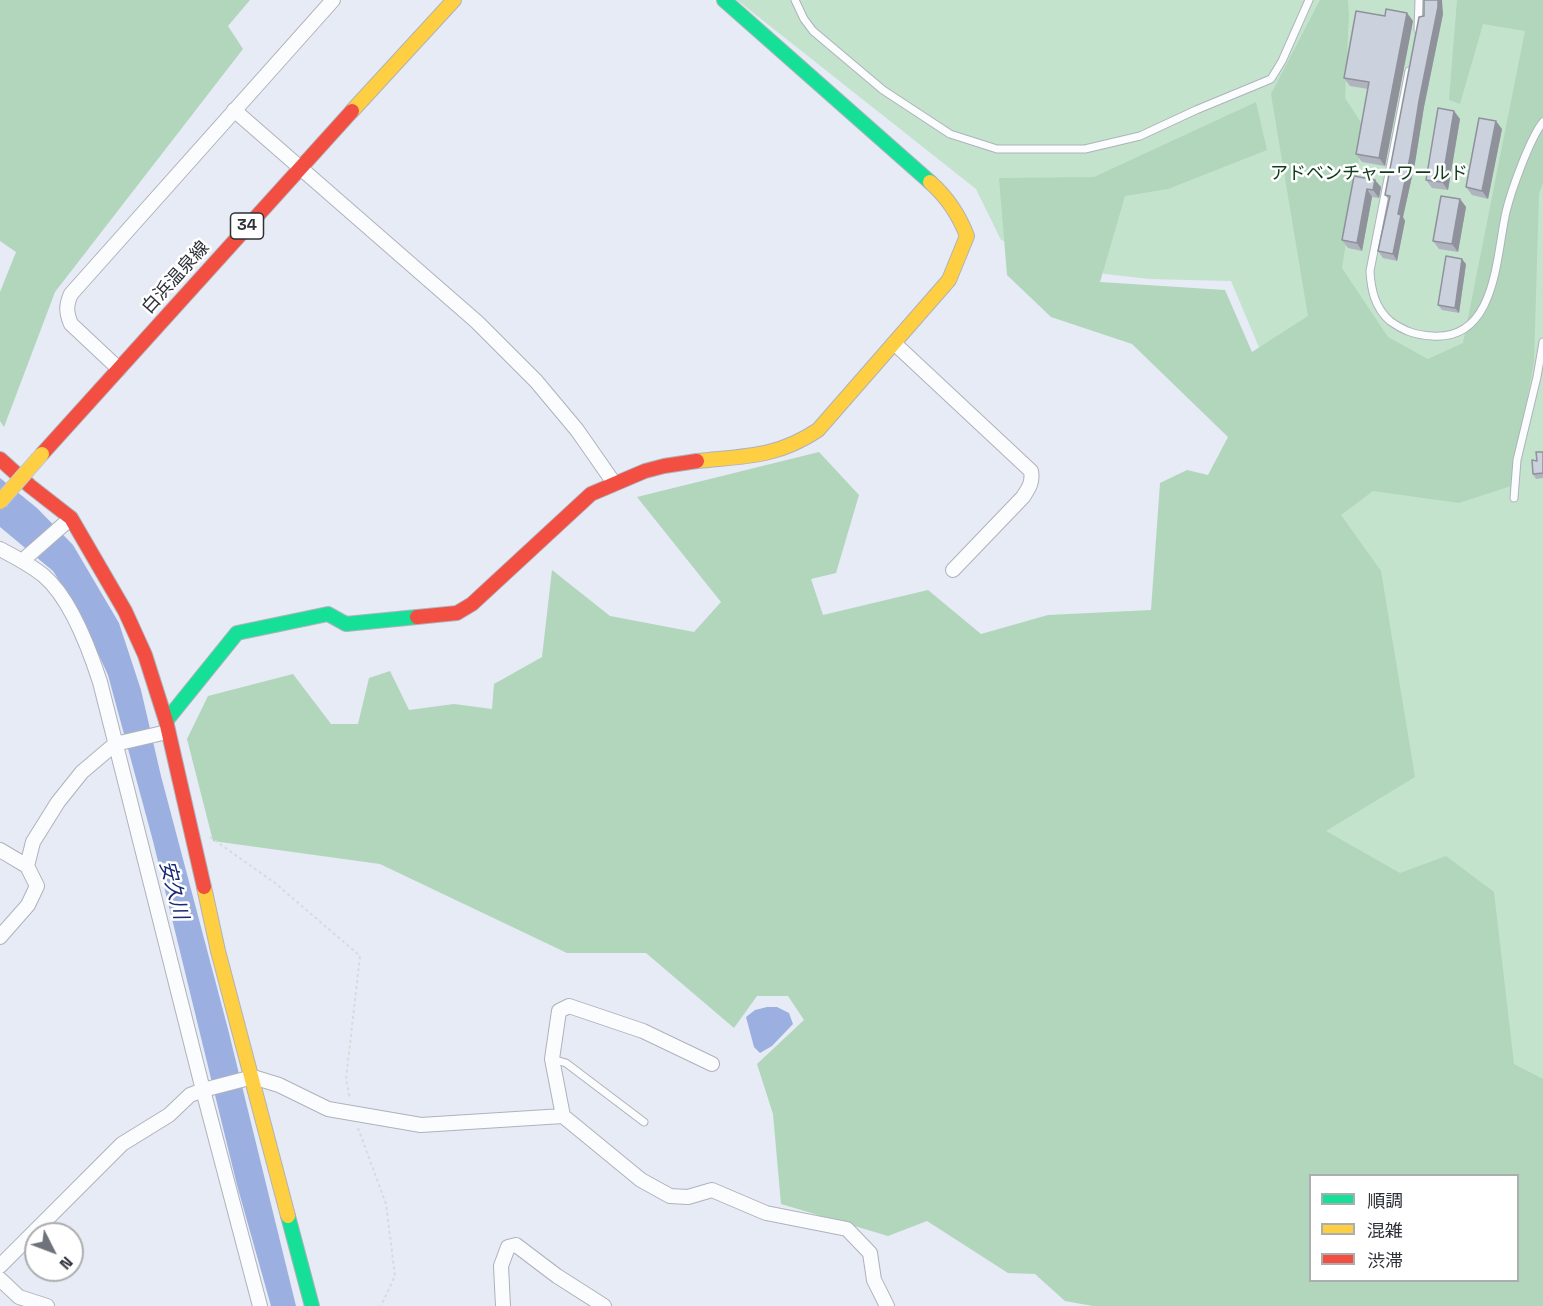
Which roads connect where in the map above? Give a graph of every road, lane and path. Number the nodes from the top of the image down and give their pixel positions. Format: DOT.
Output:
graph roads {
  1 [pos="333,0"];
  2 [pos="454,0"];
  3 [pos="724,0"];
  4 [pos="795,0"];
  5 [pos="1309,0"];
  6 [pos="1419,0"];
  7 [pos="1416,38"];
  8 [pos="1412,60"];
  9 [pos="234,110"];
  10 [pos="1543,122"];
  11 [pos="300,167"];
  12 [pos="1543,342"];
  13 [pos="894,343"];
  14 [pos="119,369"];
  15 [pos="0,459"];
  16 [pos="614,483"];
  17 [pos="1514,498"];
  18 [pos="0,502"];
  19 [pos="69,520"];
  20 [pos="0,549"];
  21 [pos="24,559"];
  22 [pos="953,570"];
  23 [pos="166,726"];
  24 [pos="115,744"];
  25 [pos="207,835"];
  26 [pos="0,850"];
  27 [pos="27,866"];
  28 [pos="0,937"];
  29 [pos="552,1059"];
  30 [pos="712,1065"];
  31 [pos="253,1077"];
  32 [pos="203,1090"];
  33 [pos="352,1113"];
  34 [pos="562,1116"];
  35 [pos="644,1122"];
  36 [pos="0,1266"];
  37 [pos="0,1279"];
  38 [pos="47,1306"];
  39 [pos="260,1306"];
  40 [pos="312,1306"];
  41 [pos="381,1306"];
  42 [pos="503,1306"];
  43 [pos="604,1306"];
  44 [pos="887,1306"];
  1 -- 9 [label="street"];
  2 -- 11 [label="street, 白浜温泉線 / 34"];
  3 -- 13 [label="street"];
  4 -- 5 [label="lane"];
  6 -- 7 [label="lane"];
  8 -- 10 [label="lane"];
  9 -- 11 [label="street"];
  9 -- 14 [label="street"];
  11 -- 14 [label="street, 白浜温泉線 / 34"];
  11 -- 16 [label="street"];
  12 -- 17 [label="lane"];
  13 -- 16 [label="street"];
  13 -- 22 [label="street"];
  14 -- 18 [label="street, 白浜温泉線 / 34, bridge"];
  15 -- 19 [label="street"];
  16 -- 23 [label="street"];
  19 -- 21 [label="street"];
  19 -- 23 [label="street"];
  20 -- 21 [label="street"];
  21 -- 24 [label="street"];
  23 -- 24 [label="street"];
  23 -- 31 [label="street"];
  24 -- 27 [label="street"];
  24 -- 32 [label="street"];
  25 -- 33 [label="path"];
  26 -- 27 [label="street"];
  27 -- 28 [label="street"];
  29 -- 30 [label="street"];
  29 -- 34 [label="street"];
  29 -- 35 [label="lane"];
  31 -- 32 [label="street"];
  31 -- 33 [label="street"];
  31 -- 40 [label="street"];
  32 -- 36 [label="street"];
  32 -- 39 [label="street"];
  33 -- 34 [label="street"];
  33 -- 41 [label="path"];
  34 -- 44 [label="street"];
  37 -- 38 [label="street"];
  42 -- 43 [label="street"];
}
